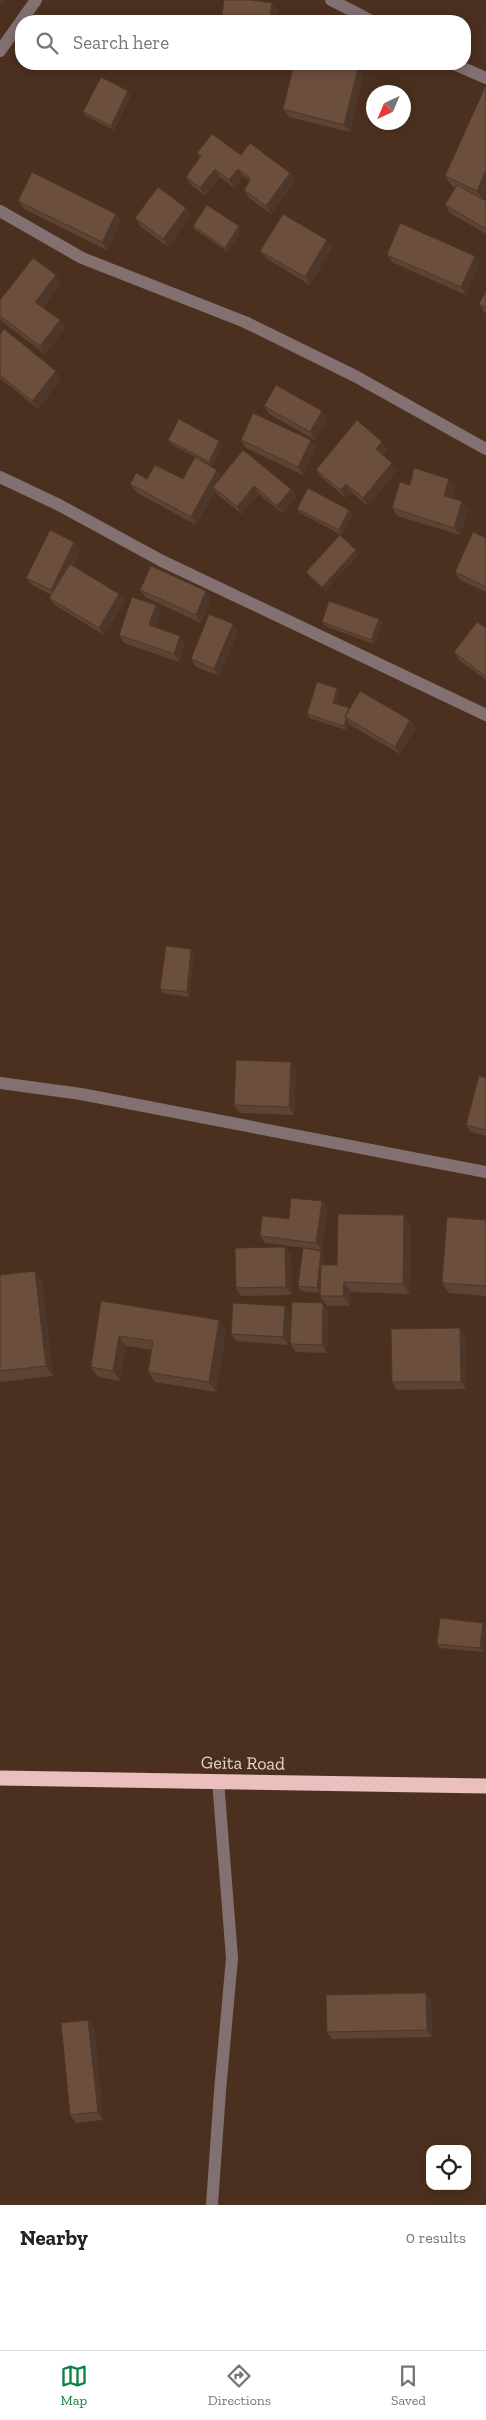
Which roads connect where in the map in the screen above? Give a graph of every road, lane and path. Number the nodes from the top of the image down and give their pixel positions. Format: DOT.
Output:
graph roads {
  1 [pos="36,0"];
  2 [pos="332,0"];
  3 [pos="25,15"];
  4 [pos="361,15"];
  5 [pos="15,30"];
  6 [pos="0,51"];
  7 [pos="468,70"];
  8 [pos="486,78"];
  9 [pos="0,211"];
  10 [pos="486,449"];
  11 [pos="0,477"];
  12 [pos="486,716"];
  13 [pos="0,1083"];
  14 [pos="486,1172"];
  15 [pos="0,1778"];
  16 [pos="218,1781"];
  17 [pos="486,1786"];
  18 [pos="212,2205"];
  1 -- 3 [label="street"];
  2 -- 4 [label="street"];
  5 -- 6 [label="street"];
  7 -- 8 [label="street"];
  9 -- 10 [label="street"];
  11 -- 12 [label="street"];
  13 -- 14 [label="street"];
  15 -- 16 [label="highway, Geita Road"];
  16 -- 17 [label="highway, Geita Road"];
  16 -- 18 [label="street"];
}
